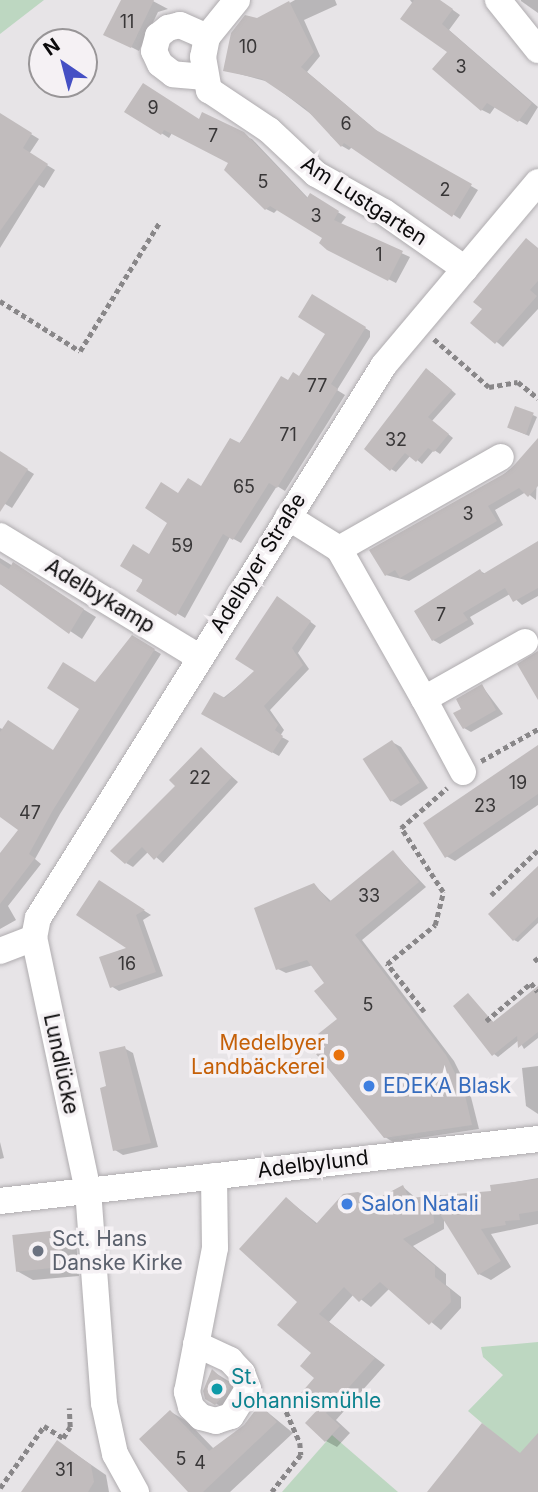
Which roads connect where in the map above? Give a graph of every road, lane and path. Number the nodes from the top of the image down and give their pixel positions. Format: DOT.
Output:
graph roads {
  1 [pos="237,0"];
  2 [pos="498,0"];
  3 [pos="207,37"];
  4 [pos="538,50"];
  5 [pos="205,77"];
  6 [pos="538,181"];
  7 [pos="529,209"];
  8 [pos="159,223"];
  9 [pos="465,269"];
  10 [pos="0,301"];
  11 [pos="418,325"];
  12 [pos="538,398"];
  13 [pos="501,457"];
  14 [pos="288,517"];
  15 [pos="0,536"];
  16 [pos="339,549"];
  17 [pos="525,642"];
  18 [pos="199,657"];
  19 [pos="424,699"];
  20 [pos="538,729"];
  21 [pos="463,772"];
  22 [pos="538,850"];
  23 [pos="491,895"];
  24 [pos="34,938"];
  25 [pos="0,951"];
  26 [pos="538,992"];
  27 [pos="424,1012"];
  28 [pos="486,1021"];
  29 [pos="538,1139"];
  30 [pos="214,1176"];
  31 [pos="88,1191"];
  32 [pos="0,1201"];
  33 [pos="198,1336"];
  34 [pos="248,1389"];
  35 [pos="69,1408"];
  36 [pos="0,1488"];
  37 [pos="136,1492"];
  38 [pos="272,1492"];
  1 -- 3 [label="street"];
  2 -- 4 [label="street"];
  3 -- 5 [label="street"];
  3 -- 5 [label="street"];
  5 -- 9 [label="street, Am Lustgarten"];
  6 -- 7 [label="street, Adelbyer Straße"];
  7 -- 9 [label="street, Adelbyer Straße"];
  8 -- 10 [label="path"];
  9 -- 11 [label="street, Adelbyer Straße"];
  11 -- 12 [label="path"];
  11 -- 14 [label="street, Adelbyer Straße"];
  13 -- 16 [label="street"];
  14 -- 16 [label="street"];
  14 -- 18 [label="street, Adelbyer Straße"];
  15 -- 18 [label="street, Adelbykamp"];
  16 -- 19 [label="street"];
  17 -- 19 [label="street"];
  18 -- 24 [label="street, Adelbyer Straße"];
  19 -- 21 [label="street"];
  20 -- 21 [label="path"];
  21 -- 27 [label="path"];
  22 -- 23 [label="path"];
  24 -- 25 [label="street"];
  24 -- 31 [label="street, Lundlücke"];
  26 -- 28 [label="path"];
  29 -- 30 [label="street, Adelbylund"];
  30 -- 31 [label="street, Adelbylund"];
  30 -- 33 [label="street"];
  31 -- 32 [label="street, Adelbylund"];
  31 -- 37 [label="street, Lundlücke"];
  33 -- 34 [label="street"];
  33 -- 34 [label="street"];
  34 -- 38 [label="path"];
  35 -- 36 [label="path"];
}
